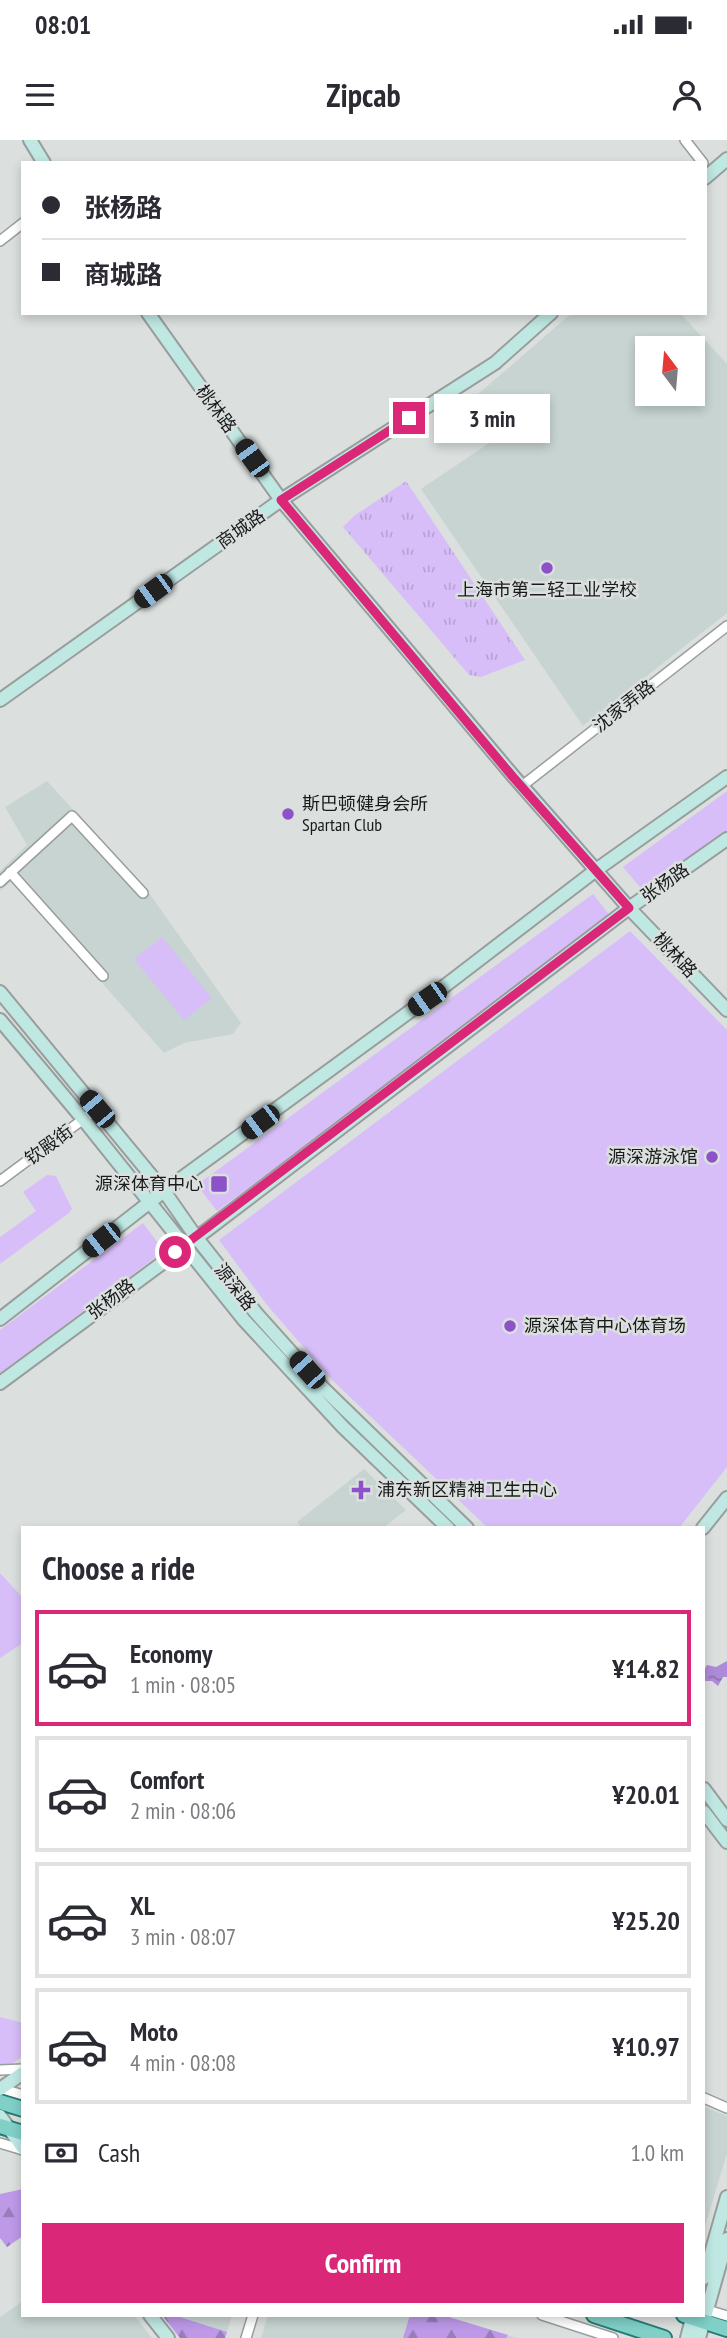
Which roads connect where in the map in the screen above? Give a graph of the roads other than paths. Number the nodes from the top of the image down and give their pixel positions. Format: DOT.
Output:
graph roads {
  1 [pos="30,140"];
  2 [pos="685,140"];
  3 [pos="727,159"];
  4 [pos="43,161"];
  5 [pos="700,161"];
  6 [pos="707,169"];
  7 [pos="21,224"];
  8 [pos="0,240"];
  9 [pos="149,315"];
  10 [pos="549,315"];
  11 [pos="281,500"];
  12 [pos="727,626"];
  13 [pos="0,699"];
  14 [pos="727,777"];
  15 [pos="522,786"];
  16 [pos="727,839"];
  17 [pos="596,870"];
  18 [pos="10,872"];
  19 [pos="0,881"];
  20 [pos="143,893"];
  21 [pos="629,908"];
  22 [pos="103,976"];
  23 [pos="0,992"];
  24 [pos="727,1010"];
  25 [pos="0,1020"];
  26 [pos="97,1109"];
  27 [pos="83,1119"];
  28 [pos="0,1181"];
  29 [pos="164,1191"];
  30 [pos="150,1202"];
  31 [pos="196,1237"];
  32 [pos="184,1245"];
  33 [pos="0,1319"];
  34 [pos="0,1383"];
  35 [pos="727,1498"];
  36 [pos="446,1526"];
  37 [pos="465,1526"];
  38 [pos="705,1526"];
  39 [pos="705,1790"];
  40 [pos="705,1813"];
  41 [pos="727,1820"];
  42 [pos="727,1842"];
  43 [pos="0,2070"];
  44 [pos="21,2071"];
  45 [pos="21,2072"];
  46 [pos="0,2088"];
  47 [pos="21,2094"];
  48 [pos="705,2098"];
  49 [pos="0,2102"];
  50 [pos="21,2108"];
  51 [pos="727,2108"];
  52 [pos="0,2116"];
  53 [pos="11,2129"];
  54 [pos="0,2143"];
  55 [pos="21,2146"];
  56 [pos="21,2148"];
  57 [pos="727,2197"];
  58 [pos="727,2239"];
  59 [pos="705,2274"];
  60 [pos="705,2295"];
  61 [pos="705,2315"];
  62 [pos="727,2316"];
  63 [pos="152,2317"];
  64 [pos="252,2317"];
  65 [pos="548,2317"];
  66 [pos="600,2317"];
  67 [pos="696,2317"];
  68 [pos="697,2317"];
  69 [pos="701,2317"];
  70 [pos="727,2329"];
  71 [pos="168,2338"];
  72 [pos="246,2338"];
  73 [pos="613,2338"];
  74 [pos="664,2338"];
  75 [pos="687,2338"];
  76 [pos="699,2338"];
  1 -- 4 [label="main road"];
  2 -- 5 [label="street"];
  3 -- 6 [label="main road"];
  7 -- 8 [label="street"];
  9 -- 11 [label="main road, 桃林路"];
  10 -- 11 [label="main road, 商城路"];
  11 -- 13 [label="main road, 商城路"];
  11 -- 15 [label="main road, 桃林路"];
  12 -- 15 [label="street, 沈家弄路"];
  14 -- 17 [label="main road"];
  15 -- 17 [label="main road, 桃林路"];
  16 -- 21 [label="main road, 张杨路"];
  17 -- 21 [label="main road, 桃林路"];
  17 -- 29 [label="main road"];
  18 -- 19 [label="street"];
  18 -- 20 [label="street"];
  18 -- 22 [label="street"];
  21 -- 24 [label="main road, 桃林路"];
  21 -- 31 [label="main road, 张杨路"];
  23 -- 26 [label="main road, 源深路"];
  25 -- 27 [label="main road, 源深路"];
  26 -- 27 [label="street, 钦殿街"];
  26 -- 29 [label="main road, 源深路"];
  27 -- 28 [label="street, 钦殿街"];
  27 -- 30 [label="main road, 源深路"];
  29 -- 30 [label="main road"];
  29 -- 31 [label="main road, 源深路"];
  30 -- 32 [label="main road, 源深路"];
  30 -- 33 [label="main road"];
  31 -- 32 [label="main road, 张杨路"];
  31 -- 37 [label="main road, 源深路"];
  32 -- 34 [label="main road, 张杨路"];
  32 -- 36 [label="main road, 源深路"];
  35 -- 38 [label="main road"];
  39 -- 41 [label="main road"];
  40 -- 42 [label="main road"];
  43 -- 44 [label="street"];
  45 -- 46 [label="main road"];
  46 -- 47 [label="street"];
  48 -- 51 [label="street"];
  49 -- 50 [label="main road"];
  52 -- 53 [label="main road"];
  53 -- 55 [label="main road"];
  54 -- 56 [label="street"];
  57 -- 59 [label="main road"];
  58 -- 60 [label="main road"];
  61 -- 62 [label="street"];
  63 -- 71 [label="main road"];
  64 -- 72 [label="street"];
  65 -- 73 [label="street"];
  66 -- 74 [label="main road"];
  67 -- 75 [label="main road"];
  68 -- 76 [label="main road"];
  69 -- 70 [label="main road"];
}
